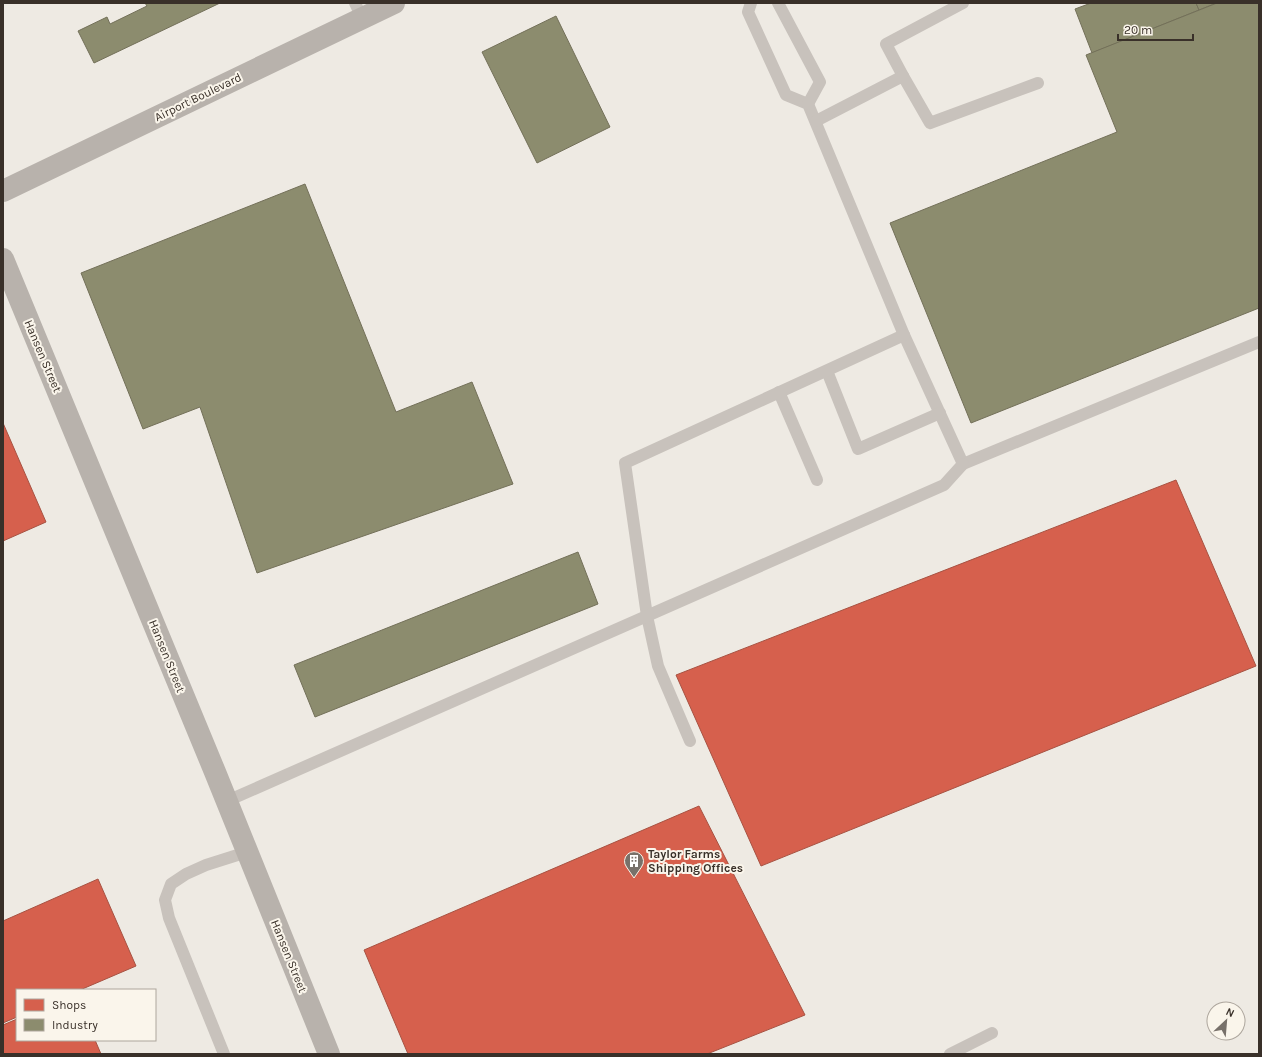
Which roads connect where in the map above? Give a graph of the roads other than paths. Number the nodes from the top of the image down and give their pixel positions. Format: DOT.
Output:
graph roads {
  1 [pos="394,3"];
  2 [pos="751,3"];
  3 [pos="778,3"];
  4 [pos="963,3"];
  5 [pos="358,11"];
  6 [pos="903,76"];
  7 [pos="1038,83"];
  8 [pos="808,104"];
  9 [pos="816,121"];
  10 [pos="3,191"];
  11 [pos="3,259"];
  12 [pos="904,335"];
  13 [pos="1259,342"];
  14 [pos="827,371"];
  15 [pos="779,392"];
  16 [pos="940,413"];
  17 [pos="963,464"];
  18 [pos="817,480"];
  19 [pos="647,616"];
  20 [pos="690,741"];
  21 [pos="227,801"];
  22 [pos="248,852"];
  23 [pos="992,1033"];
  24 [pos="224,1054"];
  25 [pos="329,1054"];
  26 [pos="950,1054"];
  1 -- 5 [label="street, Airport Boulevard"];
  2 -- 8 [label="lane"];
  3 -- 8 [label="lane"];
  4 -- 6 [label="lane"];
  5 -- 10 [label="street, Airport Boulevard"];
  6 -- 7 [label="lane"];
  6 -- 9 [label="lane"];
  8 -- 9 [label="lane"];
  9 -- 12 [label="lane"];
  11 -- 21 [label="street, Hansen Street"];
  12 -- 14 [label="lane"];
  12 -- 16 [label="lane"];
  13 -- 17 [label="lane"];
  14 -- 15 [label="lane"];
  14 -- 16 [label="lane"];
  15 -- 18 [label="lane"];
  15 -- 19 [label="lane"];
  16 -- 17 [label="lane"];
  17 -- 19 [label="lane"];
  19 -- 20 [label="lane"];
  19 -- 21 [label="lane"];
  21 -- 22 [label="street, Hansen Street"];
  22 -- 24 [label="lane"];
  22 -- 25 [label="street, Hansen Street"];
  23 -- 26 [label="lane"];
}
